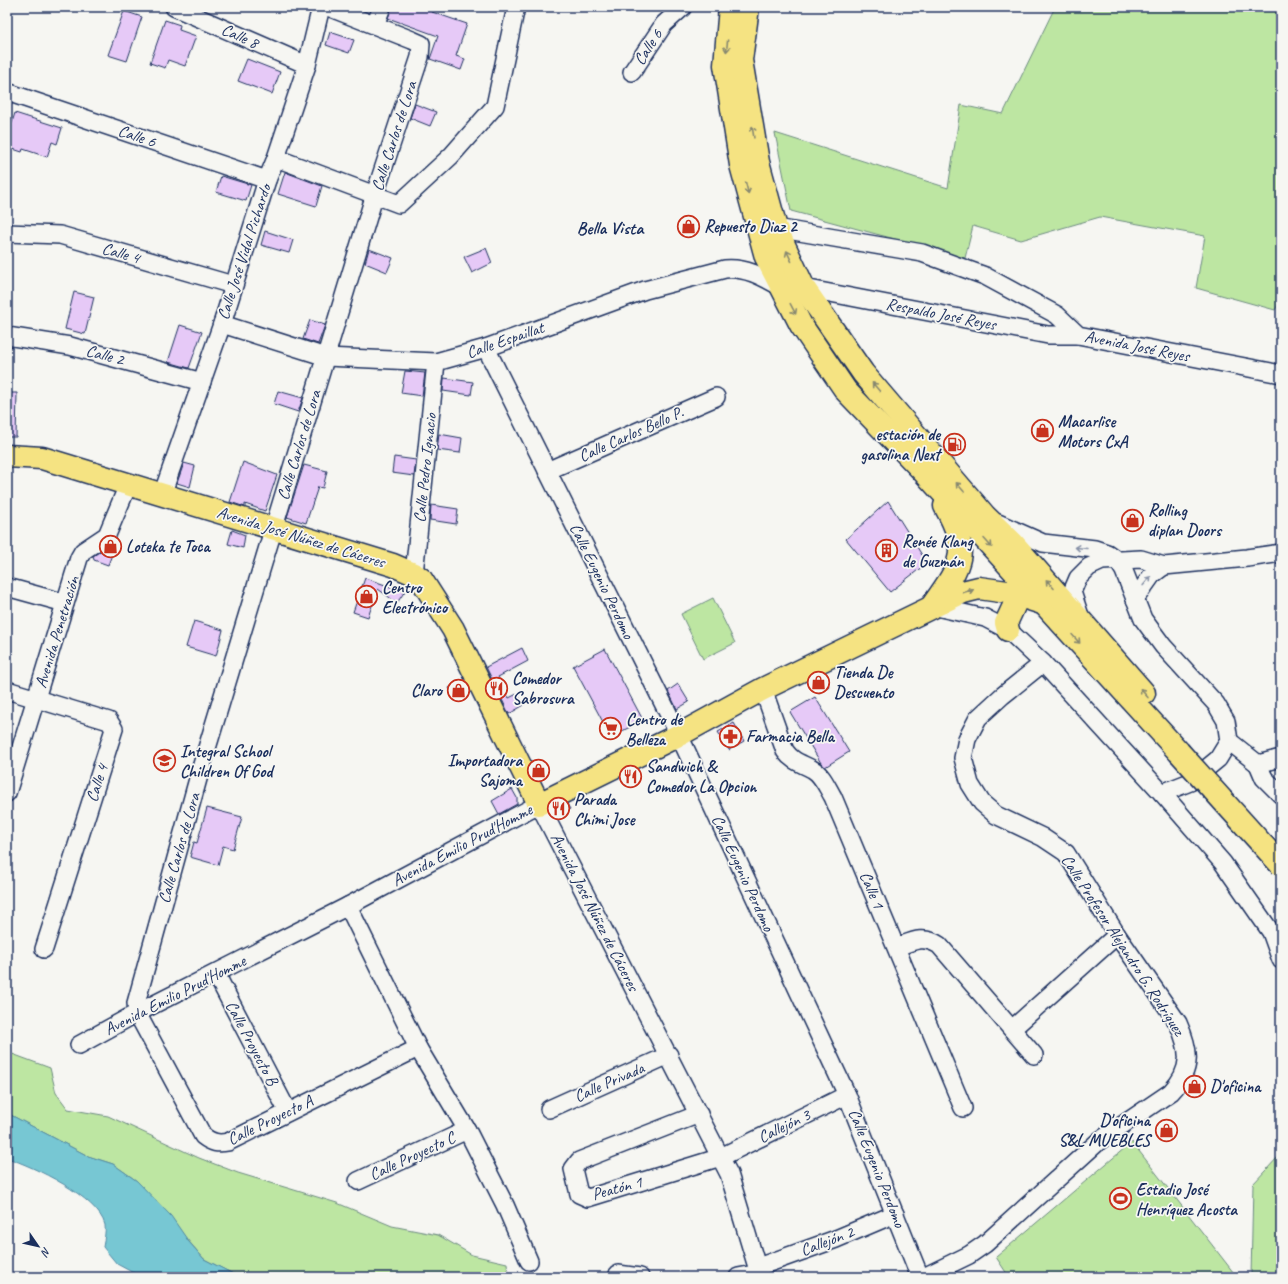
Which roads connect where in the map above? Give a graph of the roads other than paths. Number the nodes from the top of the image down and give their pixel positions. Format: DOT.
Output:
graph roads {
  1 [pos="174,7"];
  2 [pos="321,7"];
  3 [pos="328,7"];
  4 [pos="382,7"];
  5 [pos="516,7"];
  6 [pos="683,7"];
  7 [pos="730,7"];
  8 [pos="748,7"];
  9 [pos="376,26"];
  10 [pos="307,65"];
  11 [pos="632,72"];
  12 [pos="7,92"];
  13 [pos="276,158"];
  14 [pos="267,180"];
  15 [pos="374,196"];
  16 [pos="776,228"];
  17 [pos="7,233"];
  18 [pos="233,286"];
  19 [pos="781,286"];
  20 [pos="804,288"];
  21 [pos="222,324"];
  22 [pos="1078,335"];
  23 [pos="7,336"];
  24 [pos="486,348"];
  25 [pos="326,357"];
  26 [pos="436,362"];
  27 [pos="1281,374"];
  28 [pos="202,382"];
  29 [pos="716,397"];
  30 [pos="7,456"];
  31 [pos="922,470"];
  32 [pos="547,471"];
  33 [pos="128,485"];
  34 [pos="162,495"];
  35 [pos="985,516"];
  36 [pos="274,529"];
  37 [pos="1281,553"];
  38 [pos="1117,560"];
  39 [pos="1164,566"];
  40 [pos="414,574"];
  41 [pos="7,587"];
  42 [pos="1019,595"];
  43 [pos="1135,599"];
  44 [pos="65,603"];
  45 [pos="1042,603"];
  46 [pos="932,606"];
  47 [pos="1081,620"];
  48 [pos="1008,630"];
  49 [pos="1043,663"];
  50 [pos="762,689"];
  51 [pos="7,690"];
  52 [pos="37,699"];
  53 [pos="679,735"];
  54 [pos="1229,741"];
  55 [pos="1183,748"];
  56 [pos="1281,758"];
  57 [pos="1258,764"];
  58 [pos="7,792"];
  59 [pos="1162,792"];
  60 [pos="1281,795"];
  61 [pos="539,804"];
  62 [pos="1281,846"];
  63 [pos="1281,865"];
  64 [pos="348,906"];
  65 [pos="1117,935"];
  66 [pos="897,947"];
  67 [pos="44,949"];
  68 [pos="1281,960"];
  69 [pos="216,974"];
  70 [pos="137,1013"];
  71 [pos="1012,1029"];
  72 [pos="79,1045"];
  73 [pos="418,1048"];
  74 [pos="670,1055"];
  75 [pos="1034,1055"];
  76 [pos="847,1096"];
  77 [pos="962,1108"];
  78 [pos="549,1109"];
  79 [pos="288,1112"];
  80 [pos="699,1114"];
  81 [pos="466,1130"];
  82 [pos="721,1157"];
  83 [pos="358,1181"];
  84 [pos="895,1214"];
  85 [pos="529,1260"];
  86 [pos="759,1272"];
  87 [pos="618,1274"];
  88 [pos="640,1277"];
  89 [pos="738,1277"];
  90 [pos="920,1277"];
  91 [pos="924,1277"];
  1 -- 10 [label="street, Calle 8"];
  2 -- 10 [label="street, Calle José Vidal Pichardo"];
  3 -- 9 [label="street, Calle Carlos de Lora"];
  4 -- 9 [label="street"];
  5 -- 15 [label="street"];
  6 -- 11 [label="street, Calle 6"];
  7 -- 19 [label="main road, one-way"];
  16 -- 8 [label="main road, one-way"];
  9 -- 15 [label="street, Calle Carlos de Lora"];
  10 -- 13 [label="street, Calle José Vidal Pichardo"];
  12 -- 14 [label="street, Calle 6"];
  13 -- 14 [label="street, Calle José Vidal Pichardo"];
  13 -- 15 [label="street"];
  14 -- 18 [label="street, Calle José Vidal Pichardo"];
  15 -- 25 [label="street, Calle Carlos de Lora"];
  20 -- 16 [label="main road, one-way"];
  16 -- 22 [label="street, Avenida José Reyes"];
  17 -- 18 [label="street, Calle 4"];
  18 -- 21 [label="street, Calle José Vidal Pichardo"];
  19 -- 24 [label="street, Calle Espaillat"];
  19 -- 31 [label="main road, one-way"];
  20 -- 22 [label="street, Respaldo José Reyes"];
  35 -- 20 [label="main road, one-way"];
  21 -- 25 [label="street, Calle Espaillat"];
  21 -- 28 [label="street, Calle José Vidal Pichardo"];
  22 -- 27 [label="street, Avenida José Reyes"];
  23 -- 28 [label="street, Calle 2"];
  24 -- 26 [label="street, Calle Espaillat"];
  24 -- 32 [label="street, Calle Eugenio Perdomo"];
  25 -- 26 [label="street, Calle Espaillat"];
  25 -- 36 [label="street, Calle Carlos de Lora"];
  26 -- 40 [label="street, Calle Pedro Ignacio"];
  28 -- 34 [label="street, Calle José Vidal Pichardo"];
  29 -- 32 [label="street, Calle Carlos Bello P."];
  30 -- 33 [label="main road, Avenida José Núñez de Cáceres"];
  31 -- 45 [label="main road, one-way"];
  31 -- 46 [label="main road, Avenida Emilio Prud'Homme"];
  32 -- 53 [label="street, Calle Eugenio Perdomo"];
  33 -- 34 [label="main road, Avenida José Núñez de Cáceres"];
  33 -- 44 [label="street, Avenida Penetración"];
  34 -- 36 [label="main road, Avenida José Núñez de Cáceres"];
  38 -- 35 [label="street, one-way"];
  47 -- 35 [label="main road, one-way"];
  36 -- 40 [label="main road, Avenida José Núñez de Cáceres"];
  36 -- 70 [label="street, Calle Carlos de Lora"];
  37 -- 39 [label="street"];
  38 -- 39 [label="street"];
  38 -- 43 [label="street"];
  38 -- 47 [label="street"];
  43 -- 39 [label="street, one-way"];
  40 -- 61 [label="main road, Avenida José Núñez de Cáceres"];
  41 -- 44 [label="street"];
  42 -- 45 [label="main road, Avenida Emilio Prud'Homme"];
  46 -- 42 [label="main road, Avenida Emilio Prud'Homme, one-way"];
  42 -- 48 [label="main road"];
  43 -- 54 [label="street"];
  44 -- 52 [label="street, Avenida Penetración"];
  45 -- 55 [label="main road, one-way"];
  46 -- 48 [label="street"];
  46 -- 50 [label="main road, Avenida Emilio Prud'Homme"];
  55 -- 47 [label="main road, one-way"];
  48 -- 49 [label="street"];
  49 -- 59 [label="street"];
  49 -- 65 [label="street, Calle Profesor Alejandro G. Rodríguez"];
  50 -- 53 [label="main road, Avenida Emilio Prud'Homme"];
  50 -- 66 [label="street, Calle 1"];
  51 -- 52 [label="street, Calle 4"];
  52 -- 58 [label="street, Avenida Penetración"];
  52 -- 67 [label="street, Calle 4"];
  53 -- 61 [label="main road, Avenida Emilio Prud'Homme"];
  53 -- 76 [label="street, Calle Eugenio Perdomo"];
  54 -- 57 [label="street"];
  54 -- 59 [label="street"];
  55 -- 62 [label="main road"];
  55 -- 63 [label="main road, bridge"];
  56 -- 57 [label="street"];
  57 -- 60 [label="street"];
  59 -- 68 [label="street"];
  61 -- 64 [label="street, Avenida Emilio Prud'Homme"];
  61 -- 74 [label="street, Avenida José Núñez de Cáceres"];
  64 -- 69 [label="street, Avenida Emilio Prud'Homme"];
  64 -- 73 [label="street"];
  65 -- 71 [label="street"];
  65 -- 91 [label="street, Calle Profesor Alejandro G. Rodríguez"];
  66 -- 71 [label="street"];
  66 -- 77 [label="street, Calle 1"];
  69 -- 70 [label="street, Avenida Emilio Prud'Homme"];
  69 -- 79 [label="street, Calle Proyecto B"];
  70 -- 72 [label="street, Avenida Emilio Prud'Homme"];
  70 -- 79 [label="street, Calle Proyecto A"];
  71 -- 75 [label="street"];
  73 -- 79 [label="street, Calle Proyecto A"];
  73 -- 81 [label="street"];
  74 -- 78 [label="street, Calle Privada"];
  74 -- 80 [label="street, Avenida José Núñez de Cáceres"];
  76 -- 82 [label="street, Callejón 3"];
  76 -- 84 [label="street, Calle Eugenio Perdomo"];
  80 -- 82 [label="street, Avenida José Núñez de Cáceres"];
  80 -- 82 [label="street, Peatón 1"];
  81 -- 83 [label="street, Calle Proyecto C"];
  81 -- 85 [label="street"];
  82 -- 86 [label="street, Avenida José Núñez de Cáceres"];
  84 -- 86 [label="street, Callejón 2"];
  84 -- 90 [label="street, Calle Eugenio Perdomo"];
  86 -- 89 [label="street, Callejón 2"];
  87 -- 88 [label="street"];
}
